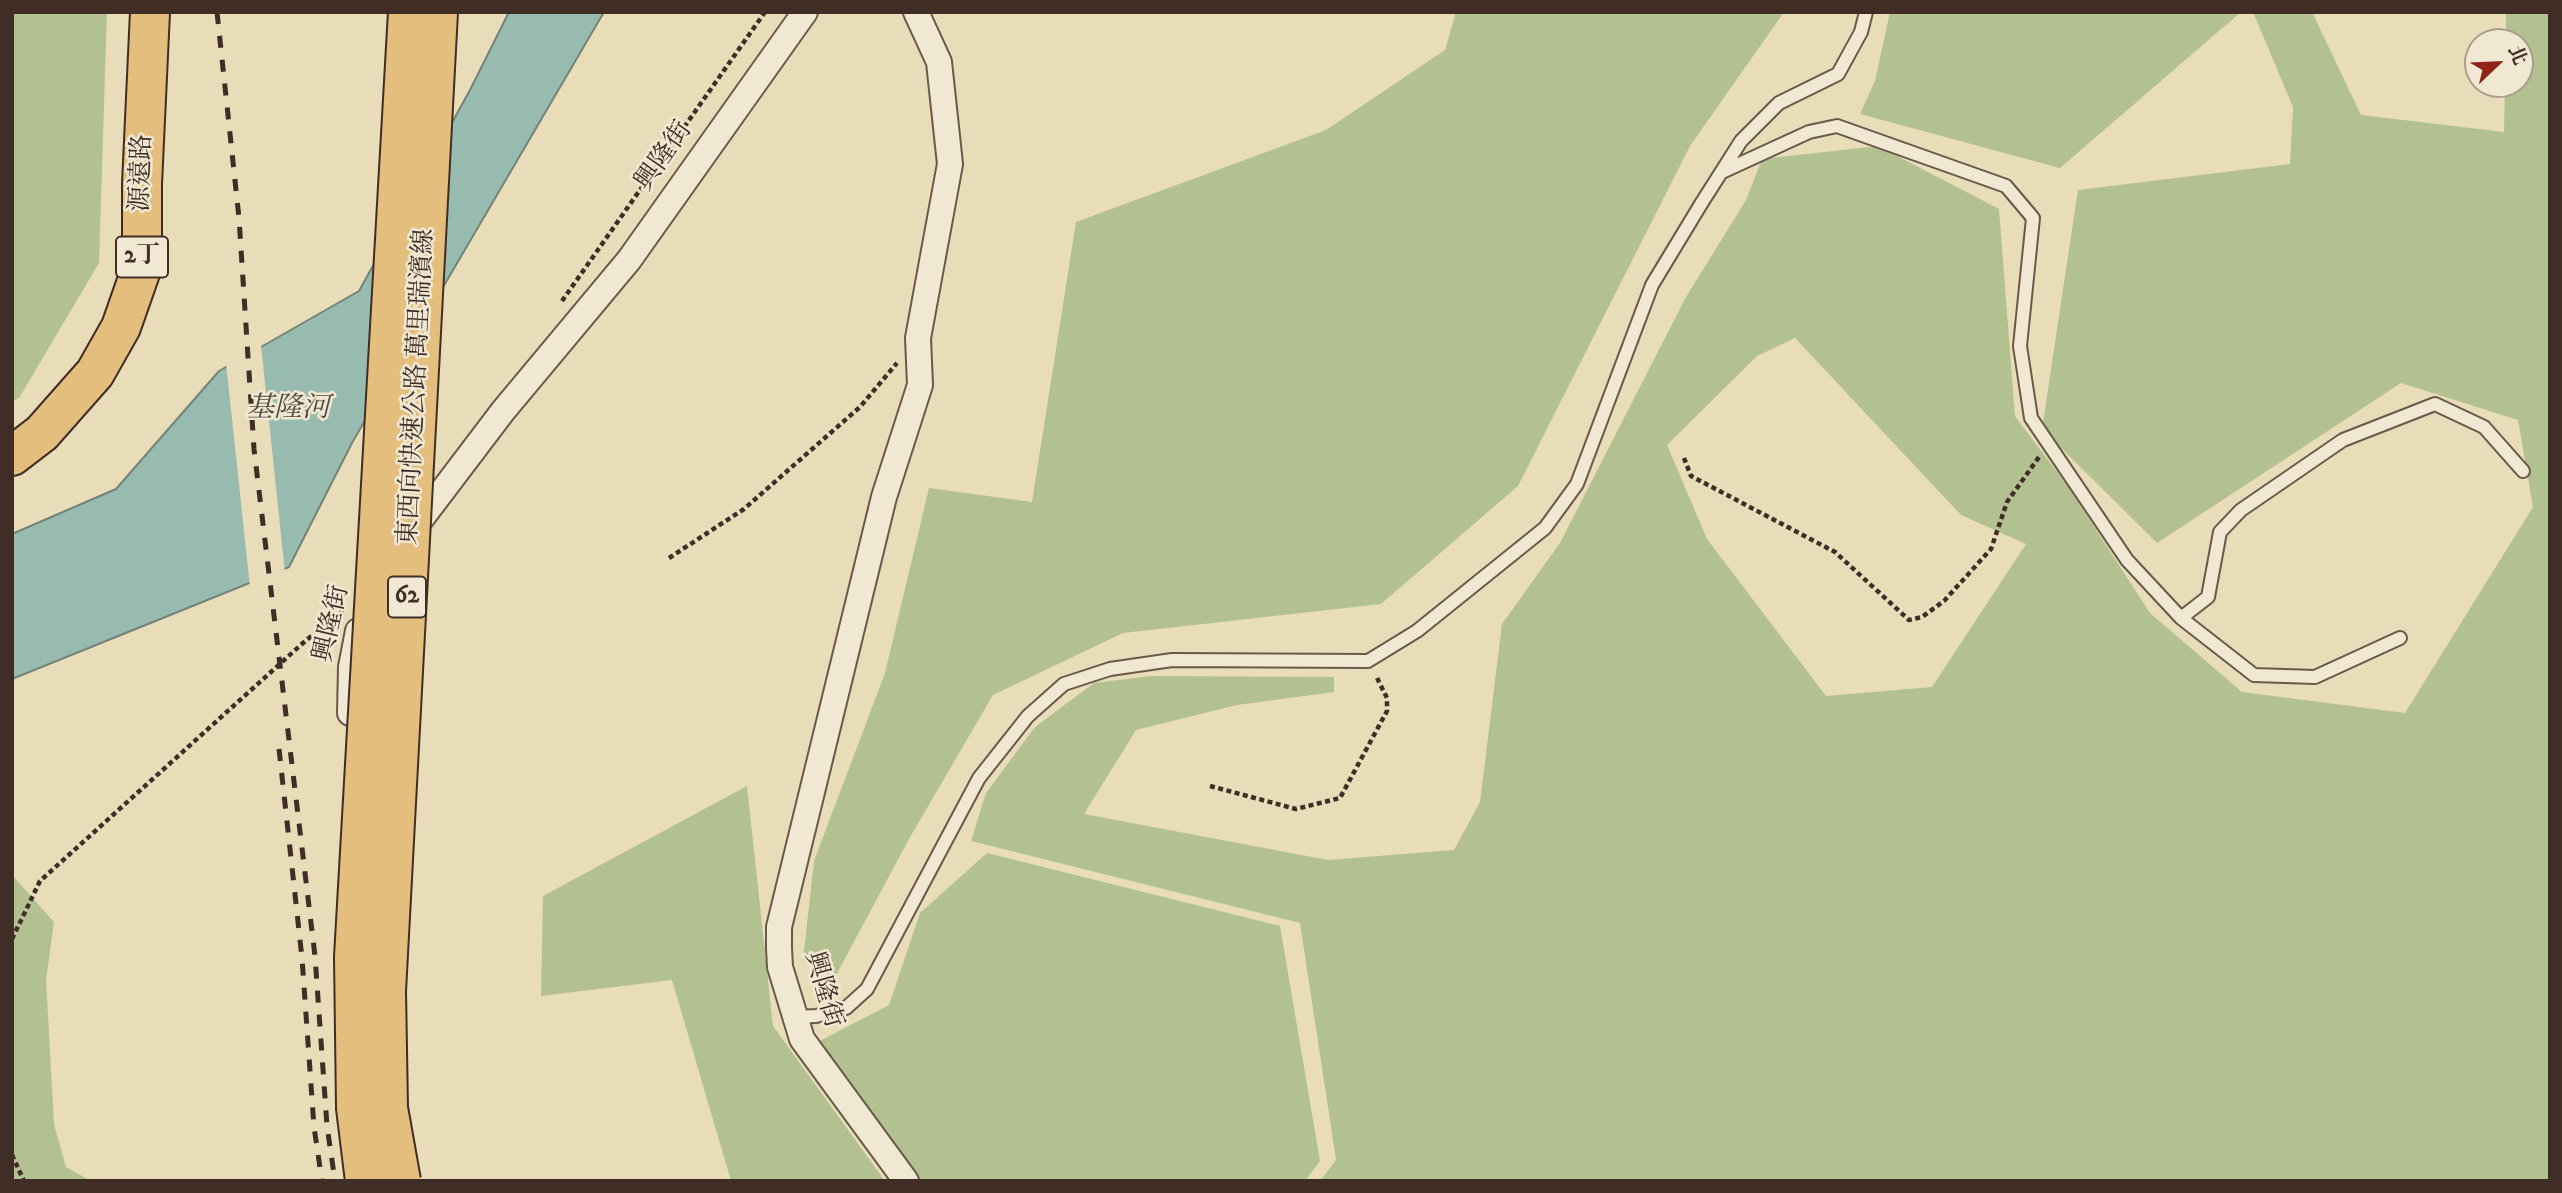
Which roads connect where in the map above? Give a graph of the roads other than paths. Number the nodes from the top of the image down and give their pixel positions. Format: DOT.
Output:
graph roads {
  1 [pos="125,12"];
  2 [pos="150,12"];
  3 [pos="408,12"];
  4 [pos="438,12"];
  5 [pos="805,12"];
  6 [pos="916,12"];
  7 [pos="1866,12"];
  8 [pos="1721,172"];
  9 [pos="12,435"];
  10 [pos="12,456"];
  11 [pos="2523,471"];
  12 [pos="2181,618"];
  13 [pos="2400,638"];
  14 [pos="793,1017"];
  15 [pos="365,1181"];
  16 [pos="389,1181"];
  17 [pos="401,1181"];
  18 [pos="906,1181"];
  1 -- 9 [label="main road, 源遠路 / 2丁"];
  2 -- 10 [label="main road, 源遠路 / 2丁"];
  3 -- 15 [label="main road, 東西向快速公路 萬里瑞濱線 / 62, bridge"];
  4 -- 17 [label="main road, 東西向快速公路 萬里瑞濱線 / 62, bridge"];
  5 -- 16 [label="street, 興隆街"];
  6 -- 14 [label="street, 興隆街"];
  7 -- 8 [label="lane"];
  8 -- 12 [label="lane"];
  8 -- 14 [label="lane"];
  11 -- 12 [label="lane"];
  12 -- 13 [label="lane"];
  14 -- 18 [label="street, 興隆街"];
}
